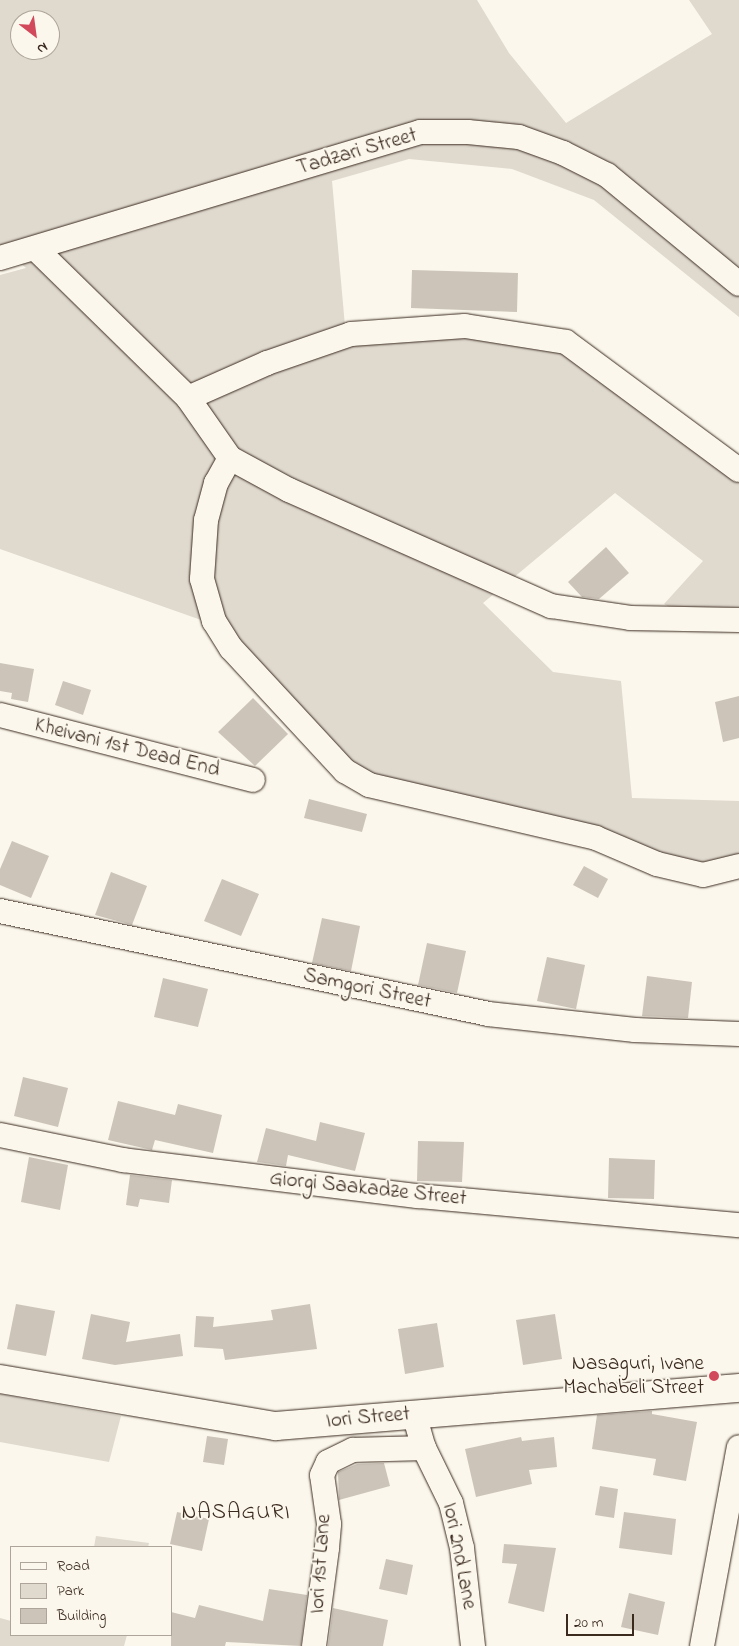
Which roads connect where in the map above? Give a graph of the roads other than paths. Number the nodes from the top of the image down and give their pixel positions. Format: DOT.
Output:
graph roads {
  1 [pos="36,249"];
  2 [pos="0,258"];
  3 [pos="739,284"];
  4 [pos="188,398"];
  5 [pos="230,458"];
  6 [pos="739,470"];
  7 [pos="739,620"];
  8 [pos="0,715"];
  9 [pos="253,780"];
  10 [pos="739,866"];
  11 [pos="0,910"];
  12 [pos="739,1034"];
  13 [pos="0,1135"];
  14 [pos="739,1226"];
  15 [pos="0,1379"];
  16 [pos="739,1388"];
  17 [pos="414,1414"];
  18 [pos="739,1447"];
  19 [pos="424,1448"];
  20 [pos="314,1646"];
  21 [pos="473,1646"];
  22 [pos="702,1646"];
  1 -- 2 [label="street, Tadzari Street"];
  1 -- 3 [label="street, Tadzari Street"];
  1 -- 4 [label="street"];
  4 -- 5 [label="street"];
  4 -- 6 [label="street"];
  5 -- 7 [label="street"];
  5 -- 10 [label="street"];
  8 -- 9 [label="street, Kheivani 1st Dead End"];
  11 -- 12 [label="street, Samgori Street"];
  13 -- 14 [label="street, Giorgi Saakadze Street"];
  15 -- 17 [label="street, Iori Street"];
  16 -- 17 [label="street, Iori Street"];
  17 -- 19 [label="street, Iori 2nd Lane"];
  18 -- 22 [label="street"];
  19 -- 20 [label="street, Iori 1st Lane"];
  19 -- 21 [label="street, Iori 2nd Lane"];
}
